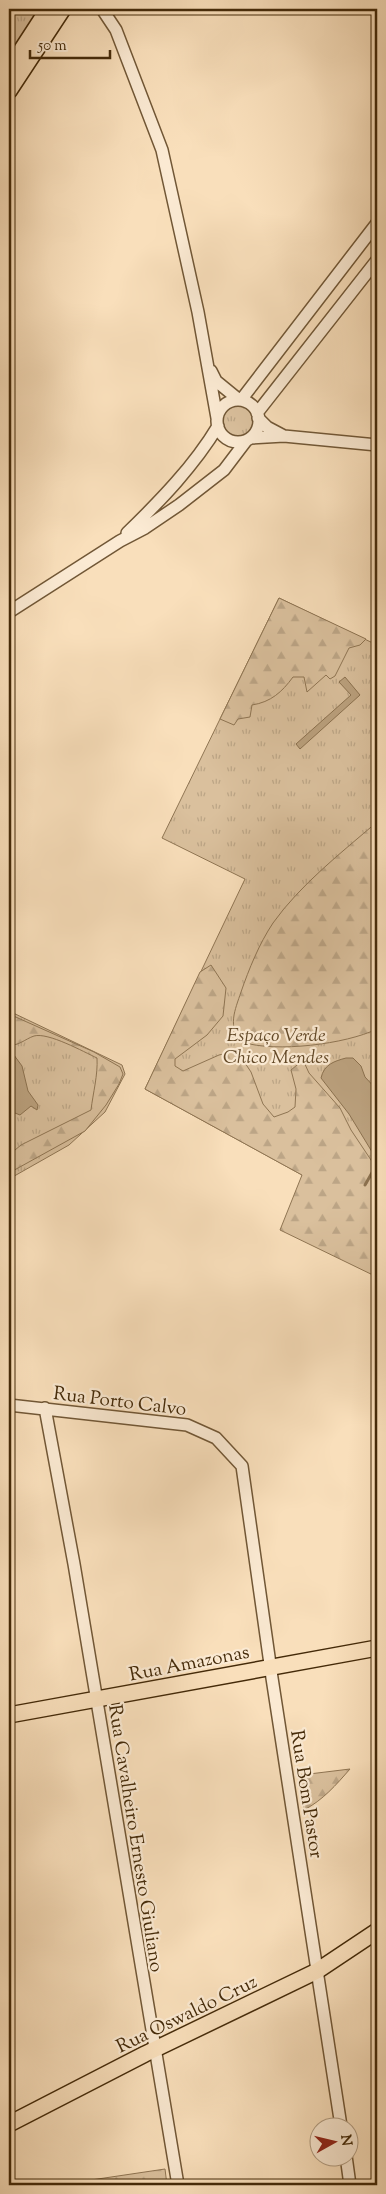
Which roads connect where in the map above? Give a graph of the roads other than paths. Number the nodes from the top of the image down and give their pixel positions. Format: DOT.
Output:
graph roads {
  1 [pos="48,9"];
  2 [pos="63,9"];
  3 [pos="102,9"];
  4 [pos="9,69"];
  5 [pos="9,91"];
  6 [pos="377,223"];
  7 [pos="377,260"];
  8 [pos="206,358"];
  9 [pos="239,400"];
  10 [pos="258,415"];
  11 [pos="217,422"];
  12 [pos="284,436"];
  13 [pos="248,440"];
  14 [pos="377,445"];
  15 [pos="165,493"];
  16 [pos="179,505"];
  17 [pos="120,541"];
  18 [pos="9,612"];
  19 [pos="9,1405"];
  20 [pos="46,1408"];
  21 [pos="242,1466"];
  22 [pos="377,1648"];
  23 [pos="271,1667"];
  24 [pos="97,1700"];
  25 [pos="9,1715"];
  26 [pos="377,1931"];
  27 [pos="317,1971"];
  28 [pos="155,2049"];
  29 [pos="339,2116"];
  30 [pos="9,2124"];
  31 [pos="347,2166"];
  32 [pos="178,2185"];
  33 [pos="350,2185"];
  1 -- 4 [label="main road"];
  2 -- 5 [label="main road"];
  3 -- 8 [label="street"];
  6 -- 9 [label="street"];
  7 -- 10 [label="street"];
  8 -- 9 [label="street"];
  8 -- 11 [label="street"];
  9 -- 10 [label="street"];
  9 -- 11 [label="street"];
  10 -- 12 [label="street"];
  10 -- 13 [label="street"];
  11 -- 13 [label="street"];
  11 -- 15 [label="street"];
  12 -- 13 [label="street"];
  12 -- 14 [label="street"];
  13 -- 16 [label="street"];
  15 -- 16 [label="street"];
  15 -- 17 [label="street"];
  16 -- 17 [label="street"];
  17 -- 18 [label="street"];
  19 -- 20 [label="street, Rua Porto Calvo"];
  20 -- 21 [label="street, Rua Porto Calvo"];
  20 -- 24 [label="street, Rua Cavalheiro Ernesto Giuliano"];
  21 -- 23 [label="street, Rua Bom Pastor"];
  22 -- 23 [label="main road, Rua Amazonas"];
  23 -- 24 [label="main road, Rua Amazonas"];
  23 -- 27 [label="street, Rua Bom Pastor"];
  24 -- 25 [label="main road, Rua Amazonas"];
  24 -- 28 [label="street, Rua Cavalheiro Ernesto Giuliano"];
  26 -- 27 [label="main road, Rua Oswaldo Cruz"];
  27 -- 28 [label="main road, Rua Oswaldo Cruz"];
  27 -- 29 [label="street, Rua Bom Pastor"];
  28 -- 30 [label="main road, Rua Oswaldo Cruz"];
  28 -- 32 [label="street, Rua Cavalheiro Ernesto Giuliano"];
  31 -- 33 [label="street"];
}
